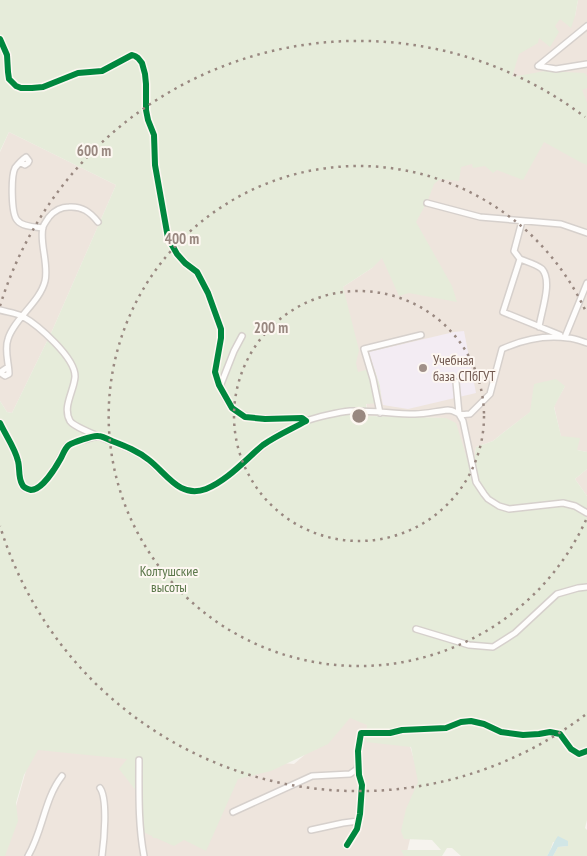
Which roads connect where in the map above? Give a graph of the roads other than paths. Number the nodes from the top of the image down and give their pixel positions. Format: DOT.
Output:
graph roads {
  1 [pos="587,26"];
  2 [pos="587,64"];
  3 [pos="20,163"];
  4 [pos="427,204"];
  5 [pos="522,221"];
  6 [pos="98,222"];
  7 [pos="43,228"];
  8 [pos="587,233"];
  9 [pos="520,259"];
  10 [pos="587,283"];
  11 [pos="0,310"];
  12 [pos="22,316"];
  13 [pos="539,327"];
  14 [pos="421,335"];
  15 [pos="242,336"];
  16 [pos="566,337"];
  17 [pos="587,342"];
  18 [pos="8,367"];
  19 [pos="456,382"];
  20 [pos="380,412"];
  21 [pos="459,414"];
  22 [pos="306,421"];
  23 [pos="0,424"];
  24 [pos="97,436"];
  25 [pos="587,513"];
  26 [pos="587,587"];
  27 [pos="416,629"];
  28 [pos="587,751"];
  29 [pos="139,760"];
  30 [pos="358,765"];
  31 [pos="62,776"];
  32 [pos="100,788"];
  33 [pos="233,812"];
  34 [pos="358,821"];
  35 [pos="311,830"];
  36 [pos="347,845"];
  37 [pos="28,856"];
  38 [pos="102,856"];
  39 [pos="144,856"];
  1 -- 2 [label="street"];
  3 -- 7 [label="street"];
  4 -- 5 [label="street"];
  5 -- 8 [label="street"];
  5 -- 9 [label="street"];
  6 -- 7 [label="street"];
  7 -- 12 [label="street"];
  9 -- 13 [label="street"];
  9 -- 13 [label="street"];
  10 -- 16 [label="street"];
  11 -- 12 [label="street"];
  12 -- 18 [label="street"];
  12 -- 24 [label="street"];
  13 -- 16 [label="street"];
  14 -- 20 [label="street"];
  15 -- 22 [label="street"];
  16 -- 17 [label="street"];
  16 -- 21 [label="street"];
  19 -- 21 [label="street"];
  20 -- 21 [label="street"];
  20 -- 22 [label="street"];
  21 -- 25 [label="street"];
  22 -- 24 [label="street"];
  23 -- 24 [label="street"];
  26 -- 27 [label="street"];
  28 -- 30 [label="street"];
  29 -- 39 [label="street"];
  30 -- 33 [label="street"];
  30 -- 34 [label="street"];
  31 -- 37 [label="street"];
  32 -- 38 [label="street"];
  34 -- 35 [label="street"];
  34 -- 36 [label="street"];
}
